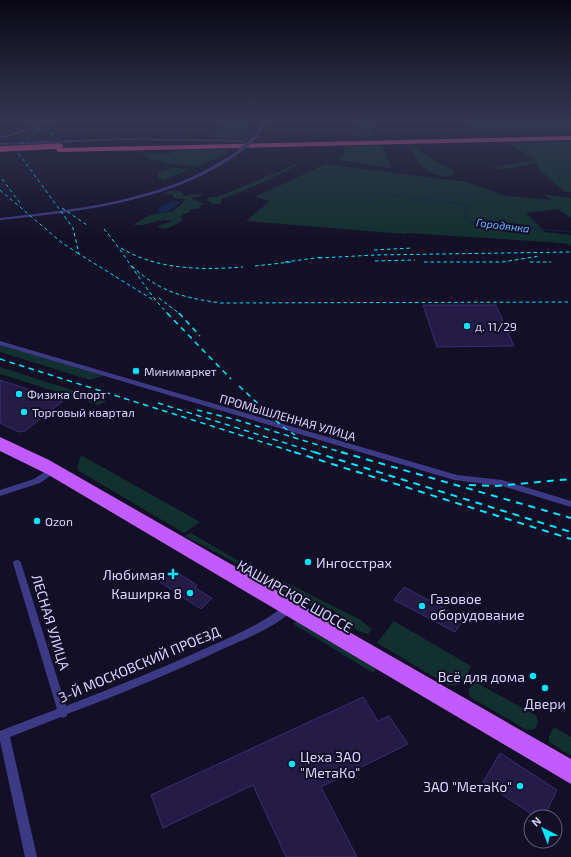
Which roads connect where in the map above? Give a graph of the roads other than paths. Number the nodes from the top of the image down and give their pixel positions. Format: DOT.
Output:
graph roads {
  1 [pos="225,160"];
  2 [pos="0,219"];
  3 [pos="0,343"];
  4 [pos="0,440"];
  5 [pos="0,447"];
  6 [pos="53,470"];
  7 [pos="0,493"];
  8 [pos="571,504"];
  9 [pos="17,563"];
  10 [pos="286,610"];
  11 [pos="63,713"];
  12 [pos="2,736"];
  13 [pos="571,767"];
  14 [pos="571,777"];
  15 [pos="31,857"];
  1 -- 2 [label="street, bridge"];
  3 -- 8 [label="street, ПРОМЫШЛЕННАЯ УЛИЦА"];
  4 -- 6 [label="main road, КАШИРСКОЕ ШОССЕ"];
  5 -- 6 [label="main road, КАШИРСКОЕ ШОССЕ"];
  6 -- 7 [label="street"];
  6 -- 10 [label="main road, КАШИРСКОЕ ШОССЕ"];
  6 -- 13 [label="main road, КАШИРСКОЕ ШОССЕ"];
  9 -- 11 [label="street, ЛЕСНАЯ УЛИЦА"];
  10 -- 11 [label="street, 3-Й МОСКОВСКИЙ ПРОЕЗД"];
  10 -- 14 [label="main road, КАШИРСКОЕ ШОССЕ"];
  11 -- 12 [label="street, 3-Й МОСКОВСКИЙ ПРОЕЗД"];
  12 -- 15 [label="street"];
}
